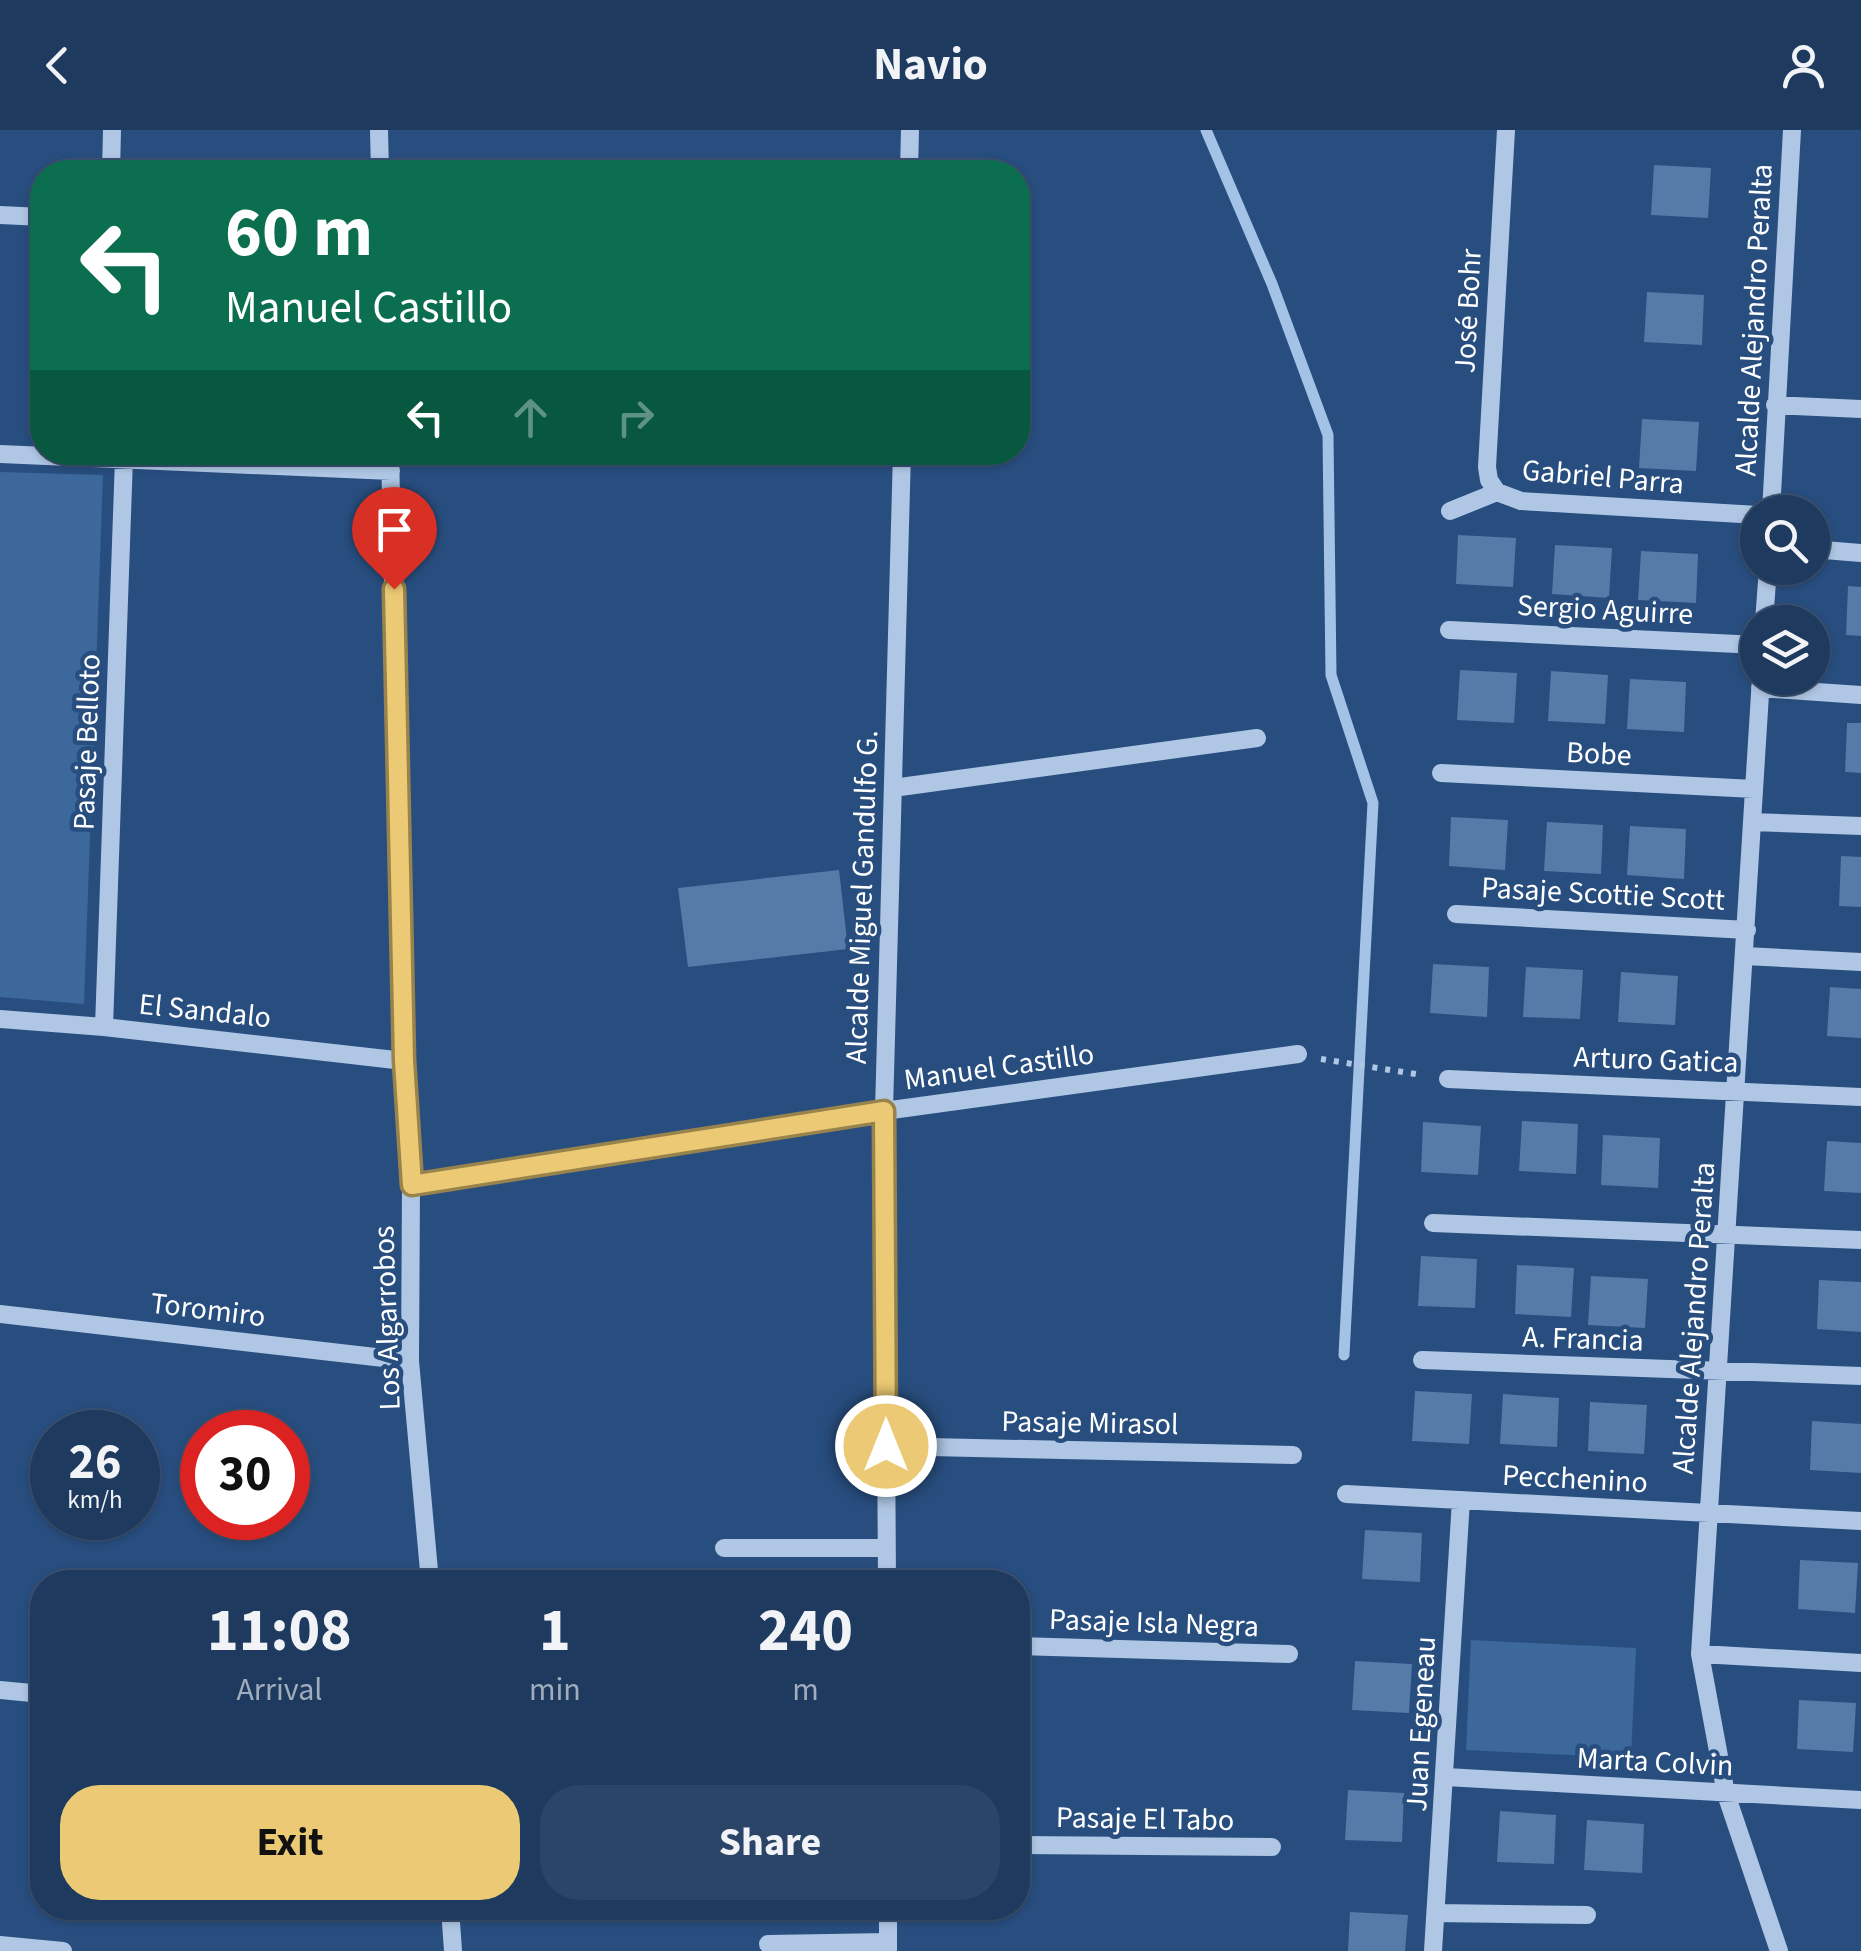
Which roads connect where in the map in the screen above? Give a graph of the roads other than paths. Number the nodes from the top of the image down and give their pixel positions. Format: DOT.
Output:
graph roads {
  1 [pos="112,130"];
  2 [pos="379,130"];
  3 [pos="910,130"];
  4 [pos="1506,130"];
  5 [pos="1792,130"];
  6 [pos="111,160"];
  7 [pos="380,160"];
  8 [pos="909,160"];
  9 [pos="0,216"];
  10 [pos="30,216"];
  11 [pos="1775,404"];
  12 [pos="1861,409"];
  13 [pos="0,454"];
  14 [pos="30,455"];
  15 [pos="124,465"];
  16 [pos="390,465"];
  17 [pos="902,465"];
  18 [pos="1497,492"];
  19 [pos="1772,495"];
  20 [pos="1450,511"];
  21 [pos="1740,515"];
  22 [pos="1830,550"];
  23 [pos="1861,553"];
  24 [pos="1449,630"];
  25 [pos="1740,644"];
  26 [pos="1830,691"];
  27 [pos="1861,694"];
  28 [pos="1760,695"];
  29 [pos="1258,738"];
  30 [pos="1440,774"];
  31 [pos="893,788"];
  32 [pos="1754,789"];
  33 [pos="1753,822"];
  34 [pos="1861,826"];
  35 [pos="1456,914"];
  36 [pos="1747,930"];
  37 [pos="1745,956"];
  38 [pos="1861,962"];
  39 [pos="0,1019"];
  40 [pos="104,1027"];
  41 [pos="1298,1054"];
  42 [pos="404,1061"];
  43 [pos="1448,1080"];
  44 [pos="1737,1090"];
  45 [pos="1861,1097"];
  46 [pos="884,1111"];
  47 [pos="412,1185"];
  48 [pos="1432,1223"];
  49 [pos="1728,1234"];
  50 [pos="1861,1240"];
  51 [pos="0,1314"];
  52 [pos="1422,1360"];
  53 [pos="410,1361"];
  54 [pos="1717,1371"];
  55 [pos="1861,1376"];
  56 [pos="886,1446"];
  57 [pos="1293,1456"];
  58 [pos="1346,1494"];
  59 [pos="1460,1500"];
  60 [pos="1710,1514"];
  61 [pos="1861,1521"];
  62 [pos="724,1548"];
  63 [pos="886,1548"];
  64 [pos="429,1570"];
  65 [pos="887,1570"];
  66 [pos="1030,1646"];
  67 [pos="1289,1654"];
  68 [pos="1700,1654"];
  69 [pos="1861,1663"];
  70 [pos="0,1690"];
  71 [pos="30,1693"];
  72 [pos="1446,1778"];
  73 [pos="1726,1794"];
  74 [pos="1861,1800"];
  75 [pos="1030,1845"];
  76 [pos="1272,1848"];
  77 [pos="1436,1913"];
  78 [pos="1587,1916"];
  79 [pos="451,1920"];
  80 [pos="888,1920"];
  81 [pos="768,1944"];
  82 [pos="0,1945"];
  83 [pos="888,1947"];
  84 [pos="63,1951"];
  85 [pos="453,1951"];
  86 [pos="1433,1951"];
  87 [pos="1779,1951"];
  1 -- 6 [label="street"];
  2 -- 7 [label="street"];
  3 -- 8 [label="street"];
  4 -- 18 [label="street, José Bohr"];
  5 -- 11 [label="street, Alcalde Alejandro Peralta"];
  9 -- 10 [label="street"];
  11 -- 12 [label="street"];
  11 -- 19 [label="street, Alcalde Alejandro Peralta"];
  13 -- 14 [label="street"];
  15 -- 40 [label="street, Pasaje Belloto"];
  16 -- 42 [label="street, Los Algarrobos"];
  17 -- 31 [label="street, Alcalde Miguel Gandulfo G."];
  18 -- 20 [label="street, Gabriel Parra"];
  18 -- 21 [label="street, Gabriel Parra"];
  22 -- 23 [label="street"];
  24 -- 25 [label="street, Sergio Aguirre"];
  26 -- 27 [label="street"];
  28 -- 32 [label="street, Alcalde Alejandro Peralta"];
  29 -- 31 [label="street"];
  30 -- 32 [label="street, Bobe"];
  31 -- 46 [label="street, Alcalde Miguel Gandulfo G."];
  32 -- 33 [label="street, Alcalde Alejandro Peralta"];
  33 -- 34 [label="street"];
  33 -- 36 [label="street, Alcalde Alejandro Peralta"];
  35 -- 36 [label="street, Pasaje Scottie Scott"];
  36 -- 37 [label="street, Alcalde Alejandro Peralta"];
  37 -- 38 [label="street, Pasaje Scottie Scott"];
  37 -- 44 [label="street, Alcalde Alejandro Peralta"];
  39 -- 40 [label="street, El Sandalo"];
  40 -- 42 [label="street, El Sandalo"];
  41 -- 46 [label="street, Manuel Castillo"];
  42 -- 47 [label="street, Los Algarrobos"];
  43 -- 44 [label="street, Arturo Gatica"];
  44 -- 45 [label="street, Arturo Gatica"];
  44 -- 49 [label="street, Alcalde Alejandro Peralta"];
  46 -- 47 [label="street, Manuel Castillo"];
  46 -- 56 [label="street, Alcalde Miguel Gandulfo G."];
  47 -- 53 [label="street, Los Algarrobos"];
  48 -- 49 [label="street"];
  49 -- 50 [label="street"];
  49 -- 54 [label="street, Alcalde Alejandro Peralta"];
  51 -- 53 [label="street, Toromiro"];
  52 -- 54 [label="street, A. Francia"];
  53 -- 64 [label="street, Los Algarrobos"];
  54 -- 55 [label="street, A. Francia"];
  54 -- 60 [label="street, Alcalde Alejandro Peralta"];
  56 -- 57 [label="street, Pasaje Mirasol"];
  56 -- 63 [label="street, Alcalde Miguel Gandulfo G."];
  58 -- 59 [label="street, Pecchenino"];
  59 -- 60 [label="street, Pecchenino"];
  59 -- 72 [label="street, Juan Egeneau"];
  60 -- 61 [label="street, Pecchenino"];
  60 -- 68 [label="street, Alcalde Alejandro Peralta"];
  62 -- 63 [label="street"];
  63 -- 65 [label="street, Alcalde Miguel Gandulfo G."];
  66 -- 67 [label="street, Pasaje Isla Negra"];
  68 -- 69 [label="street"];
  68 -- 73 [label="street, Alcalde Alejandro Peralta"];
  70 -- 71 [label="street"];
  72 -- 73 [label="street, Marta Colvin"];
  72 -- 77 [label="street, Juan Egeneau"];
  73 -- 74 [label="street, Marta Colvin"];
  73 -- 87 [label="street, Alcalde Alejandro Peralta"];
  75 -- 76 [label="street, Pasaje El Tabo"];
  77 -- 78 [label="street"];
  77 -- 86 [label="street, Juan Egeneau"];
  79 -- 85 [label="street"];
  80 -- 83 [label="street"];
  81 -- 83 [label="street"];
  82 -- 84 [label="street"];
}
